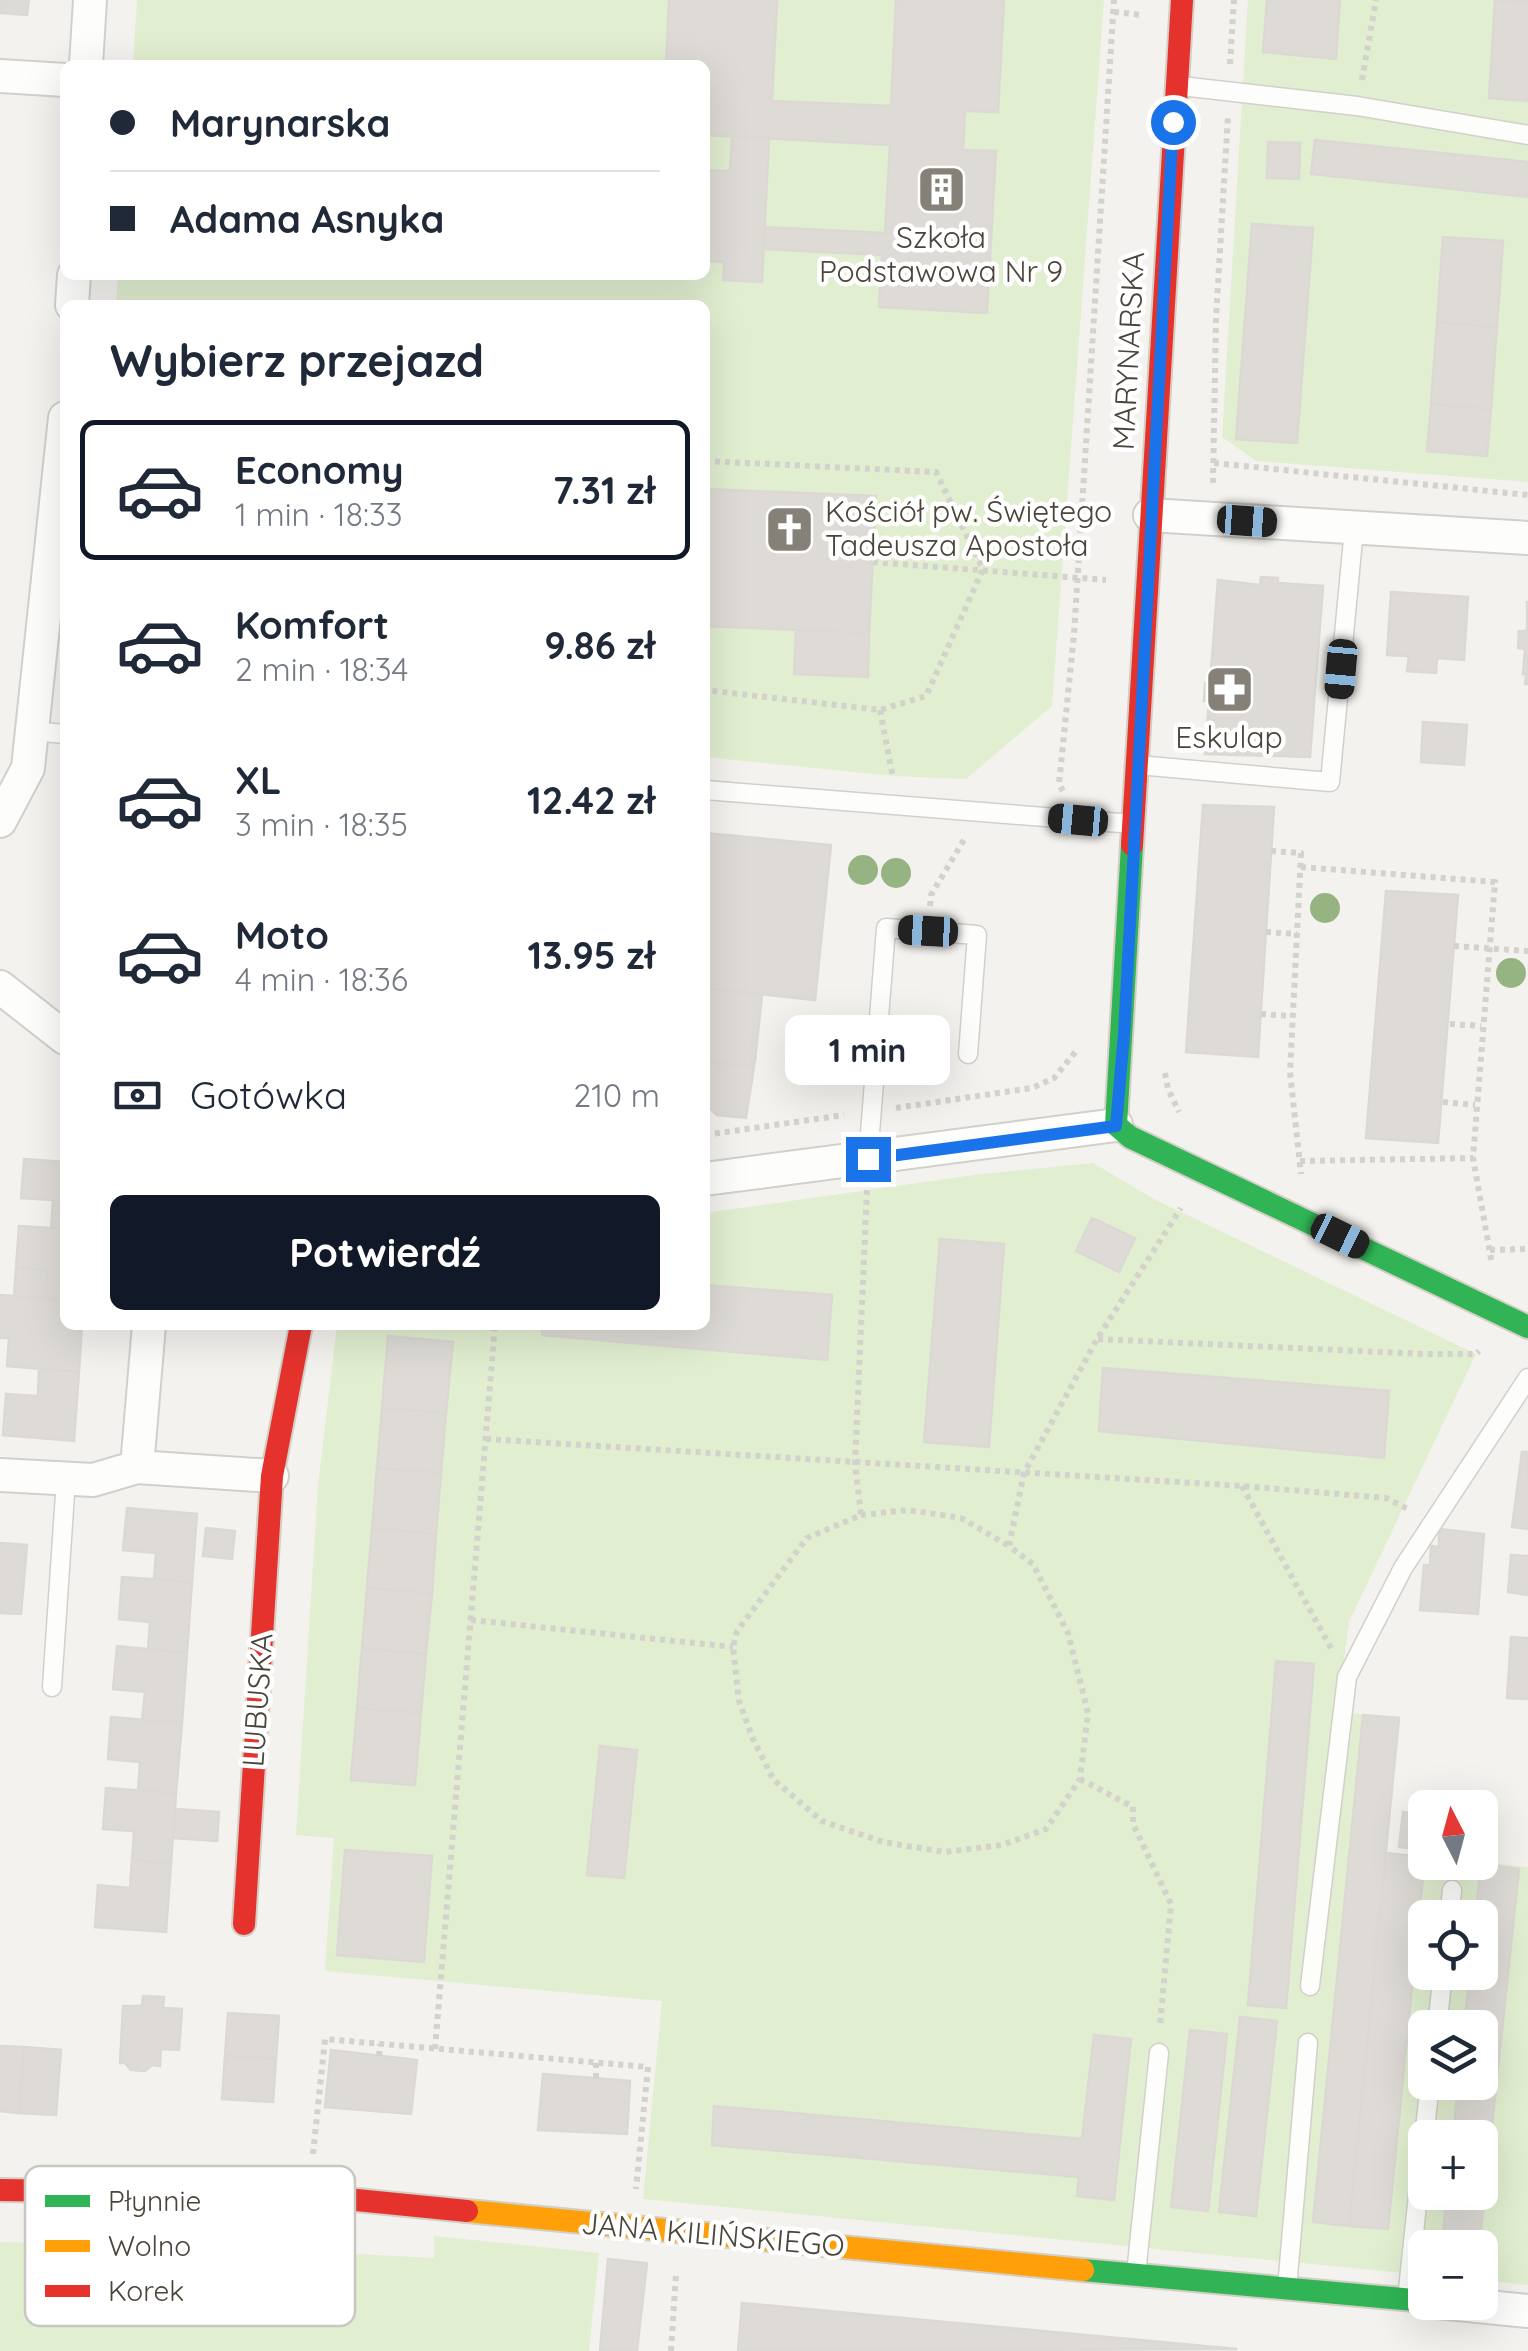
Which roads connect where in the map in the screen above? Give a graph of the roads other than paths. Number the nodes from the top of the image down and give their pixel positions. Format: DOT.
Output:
graph roads {
  1 [pos="90,0"];
  2 [pos="1182,0"];
  3 [pos="86,60"];
  4 [pos="0,76"];
  5 [pos="60,80"];
  6 [pos="1175,85"];
  7 [pos="1528,136"];
  8 [pos="60,465"];
  9 [pos="1150,515"];
  10 [pos="1354,529"];
  11 [pos="1528,538"];
  12 [pos="32,731"];
  13 [pos="60,734"];
  14 [pos="1137,765"];
  15 [pos="710,790"];
  16 [pos="0,821"];
  17 [pos="1134,824"];
  18 [pos="0,987"];
  19 [pos="60,1034"];
  20 [pos="968,1054"];
  21 [pos="1116,1126"];
  22 [pos="868,1159"];
  23 [pos="710,1178"];
  24 [pos="1518,1322"];
  25 [pos="149,1330"];
  26 [pos="300,1330"];
  27 [pos="1528,1378"];
  28 [pos="138,1467"];
  29 [pos="0,1475"];
  30 [pos="272,1476"];
  31 [pos="66,1479"];
  32 [pos="52,1687"];
  33 [pos="1452,1890"];
  34 [pos="1451,1900"];
  35 [pos="244,1924"];
  36 [pos="1310,1986"];
  37 [pos="1308,2043"];
  38 [pos="1159,2052"];
  39 [pos="1429,2100"];
  40 [pos="0,2190"];
  41 [pos="25,2190"];
  42 [pos="355,2200"];
  43 [pos="1425,2230"];
  44 [pos="1136,2274"];
  45 [pos="1288,2288"];
  46 [pos="1408,2300"];
  47 [pos="1498,2308"];
  48 [pos="1528,2311"];
  1 -- 3 [label="street"];
  2 -- 6 [label="street, MARYNARSKA"];
  4 -- 5 [label="street"];
  6 -- 7 [label="lane"];
  6 -- 9 [label="street, MARYNARSKA"];
  8 -- 12 [label="street"];
  9 -- 10 [label="street"];
  9 -- 14 [label="street, MARYNARSKA"];
  10 -- 11 [label="street"];
  10 -- 14 [label="lane"];
  12 -- 13 [label="lane"];
  12 -- 16 [label="street"];
  14 -- 17 [label="street, MARYNARSKA"];
  15 -- 17 [label="lane"];
  17 -- 21 [label="street, MARYNARSKA"];
  18 -- 19 [label="street"];
  20 -- 22 [label="lane"];
  21 -- 22 [label="street"];
  21 -- 24 [label="street"];
  22 -- 23 [label="street"];
  25 -- 28 [label="street"];
  26 -- 30 [label="street, LUBUSKA"];
  27 -- 36 [label="lane"];
  28 -- 30 [label="street"];
  28 -- 31 [label="street"];
  29 -- 31 [label="street"];
  30 -- 35 [label="street, LUBUSKA"];
  31 -- 32 [label="lane"];
  33 -- 34 [label="lane"];
  37 -- 45 [label="lane"];
  38 -- 44 [label="lane"];
  39 -- 43 [label="lane"];
  40 -- 41 [label="street, JANA KILIŃSKIEGO"];
  42 -- 44 [label="street, JANA KILIŃSKIEGO"];
  44 -- 45 [label="street, JANA KILIŃSKIEGO"];
  45 -- 46 [label="street, JANA KILIŃSKIEGO"];
  47 -- 48 [label="street, JANA KILIŃSKIEGO"];
}
